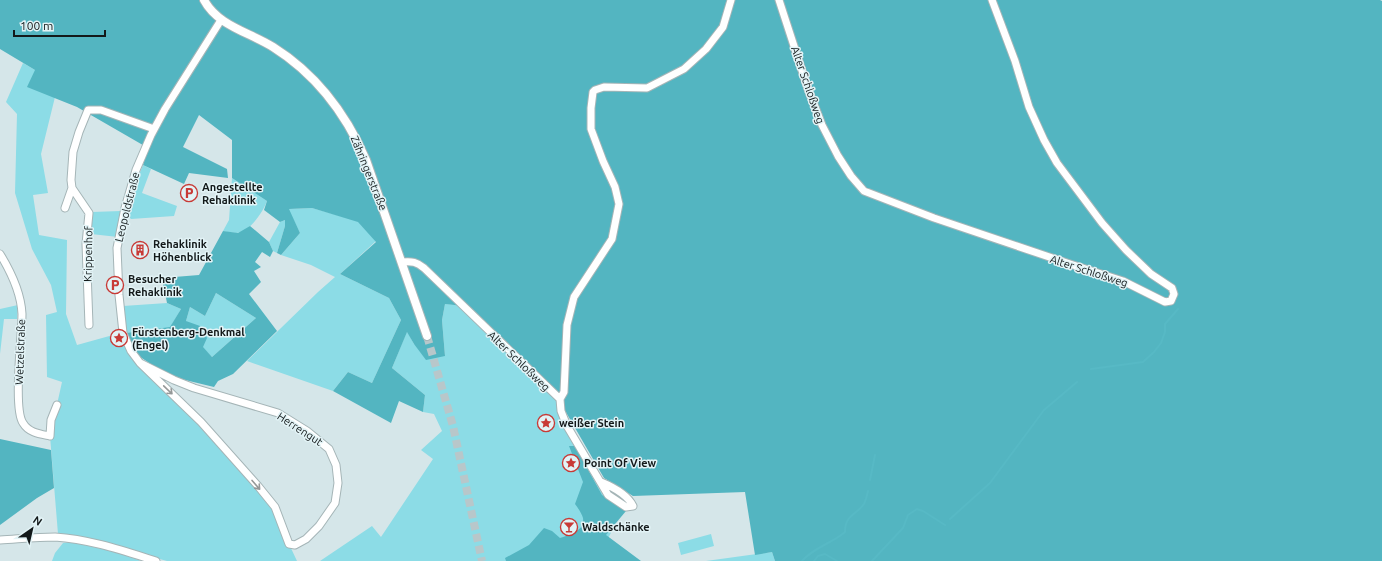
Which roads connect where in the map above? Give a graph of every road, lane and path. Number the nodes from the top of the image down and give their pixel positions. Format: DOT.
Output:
graph roads {
  1 [pos="204,0"];
  2 [pos="731,0"];
  3 [pos="779,0"];
  4 [pos="992,0"];
  5 [pos="221,20"];
  6 [pos="154,129"];
  7 [pos="72,188"];
  8 [pos="65,208"];
  9 [pos="0,254"];
  10 [pos="402,262"];
  11 [pos="89,325"];
  12 [pos="428,336"];
  13 [pos="140,363"];
  14 [pos="560,399"];
  15 [pos="57,405"];
  16 [pos="601,482"];
  17 [pos="0,540"];
  18 [pos="295,545"];
  19 [pos="156,561"];
  1 -- 5 [label="main road"];
  2 -- 14 [label="street, Alter Schloßweg"];
  3 -- 4 [label="street, Alter Schloßweg"];
  5 -- 6 [label="street, Leopoldstraße"];
  5 -- 10 [label="main road, Zähringerstraße"];
  6 -- 7 [label="street"];
  6 -- 13 [label="street, Leopoldstraße"];
  7 -- 8 [label="street"];
  7 -- 11 [label="street, Krippenhof"];
  9 -- 15 [label="street, Wetzelstraße"];
  10 -- 12 [label="main road, Zähringerstraße"];
  10 -- 14 [label="street, Alter Schloßweg"];
  13 -- 18 [label="street, Leopoldstraße, one-way"];
  13 -- 18 [label="street, Herrengut"];
  14 -- 16 [label="street"];
  17 -- 19 [label="street"];
}
